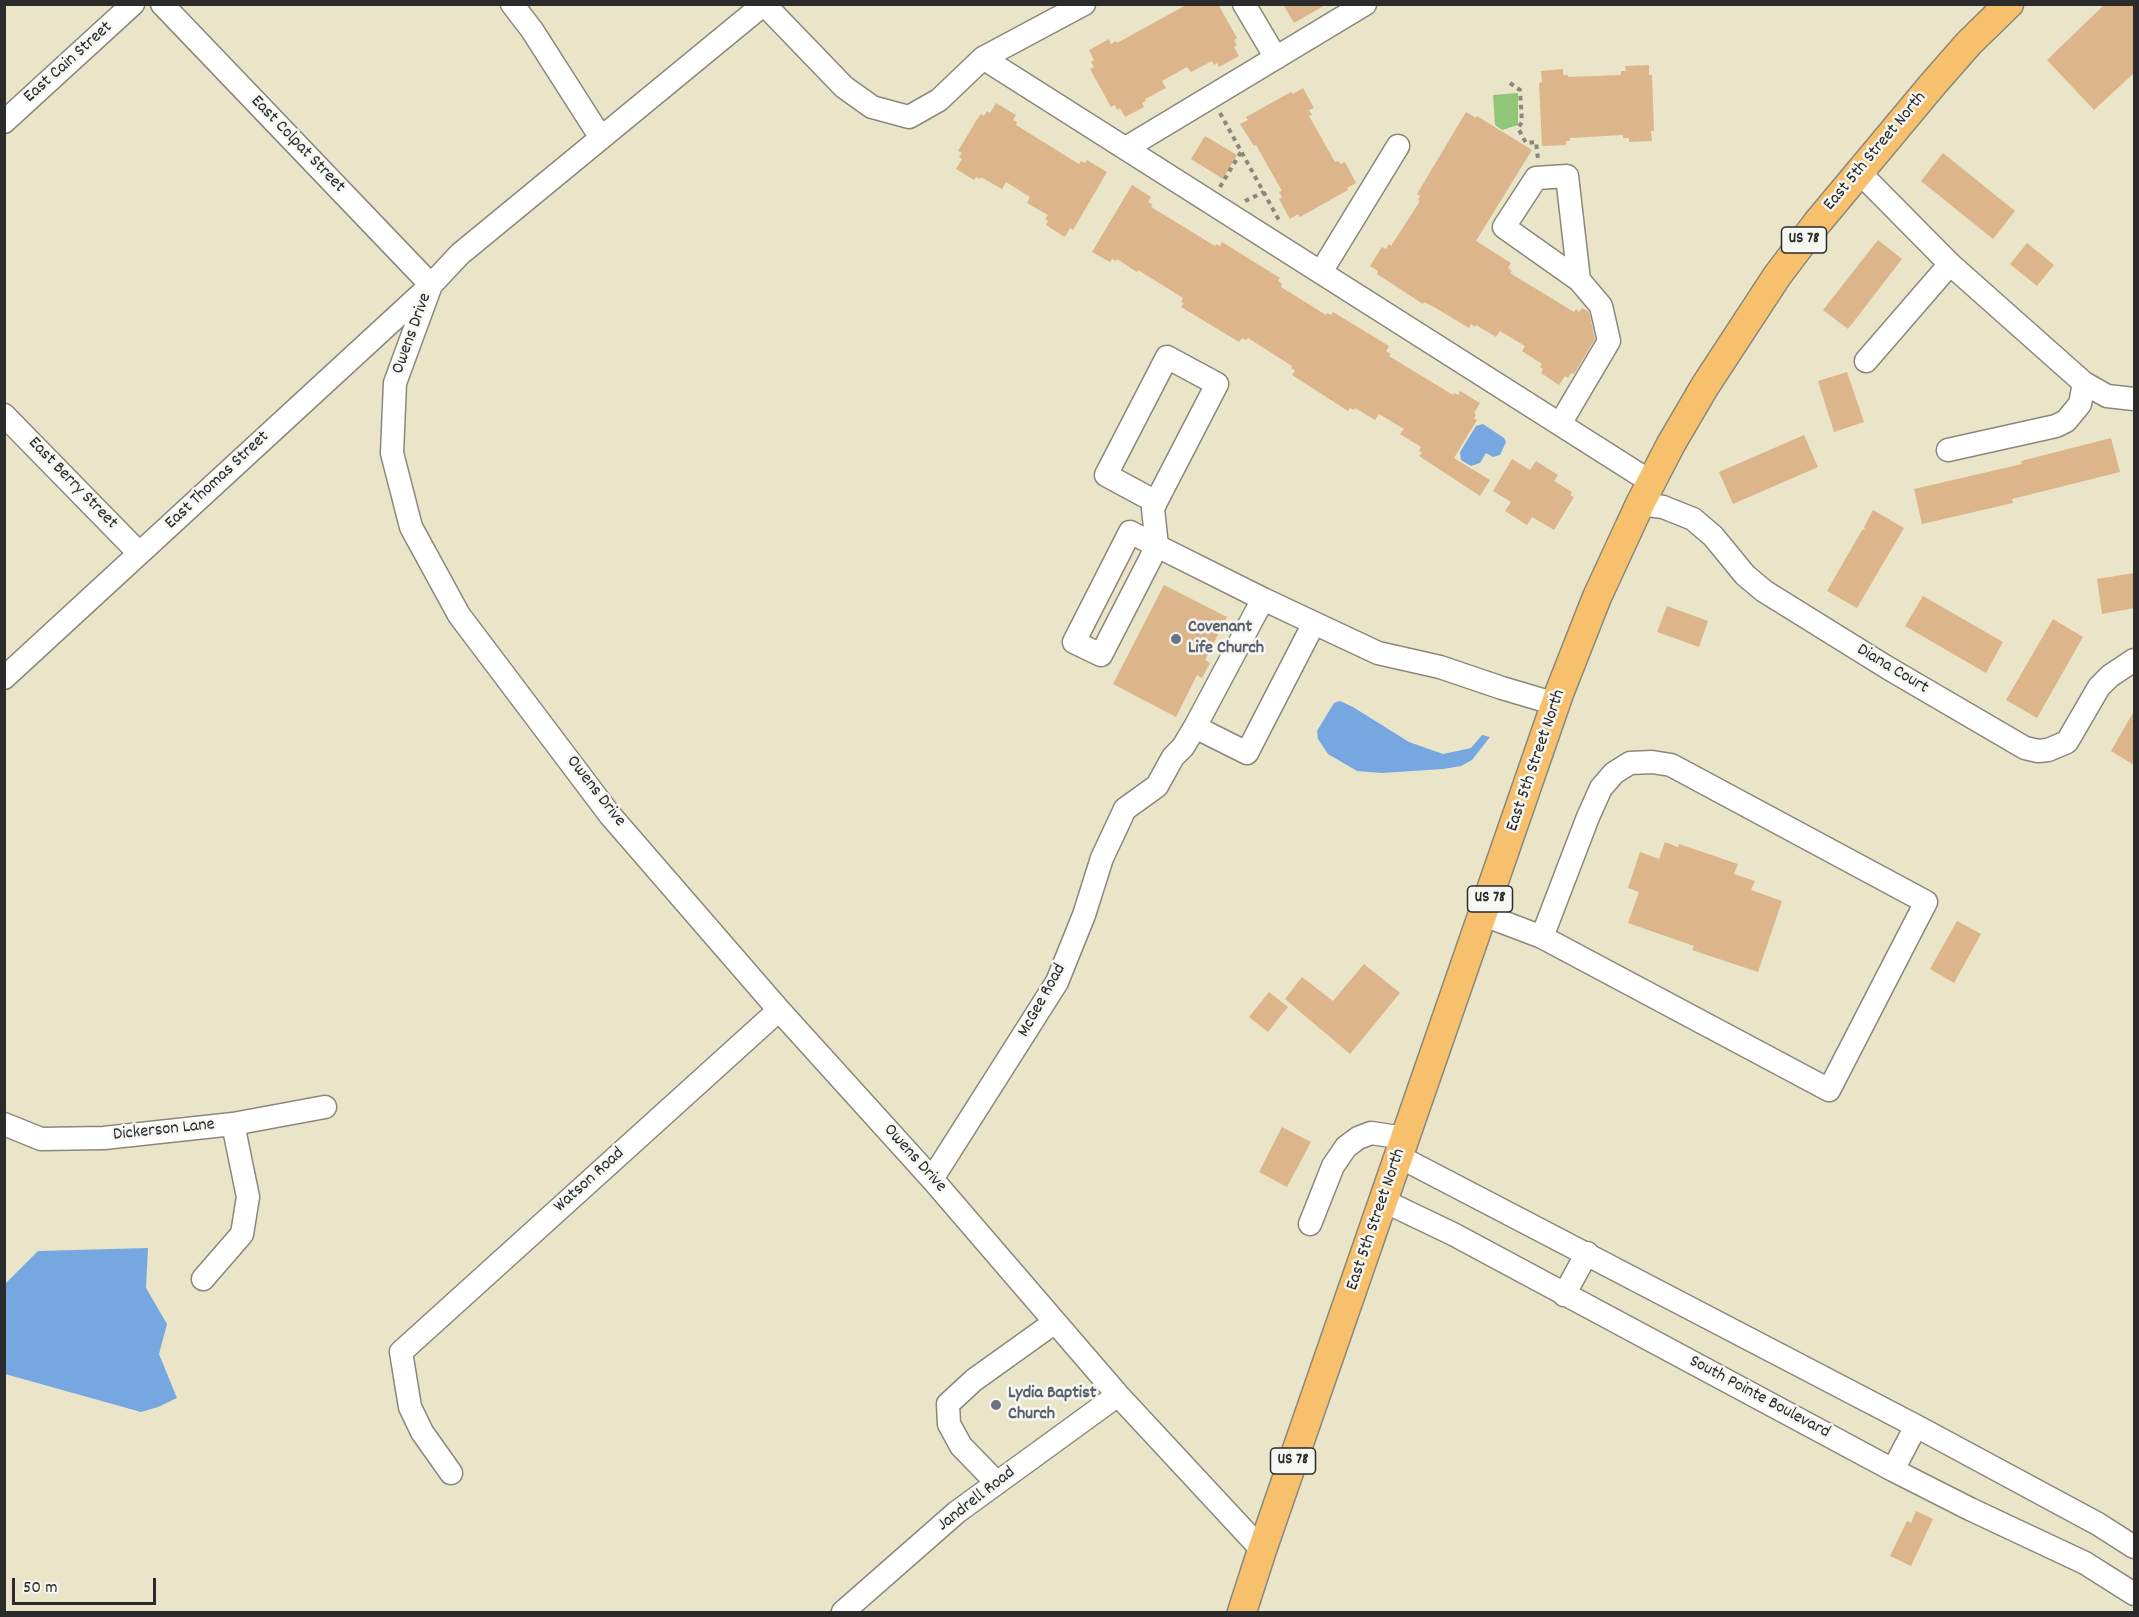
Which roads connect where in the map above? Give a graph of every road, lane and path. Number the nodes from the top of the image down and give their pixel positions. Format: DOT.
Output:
graph roads {
  1 [pos="133,4"];
  2 [pos="162,4"];
  3 [pos="512,4"];
  4 [pos="764,4"];
  5 [pos="1084,4"];
  6 [pos="1244,4"];
  7 [pos="1365,4"];
  8 [pos="2009,4"];
  9 [pos="983,58"];
  10 [pos="1275,58"];
  11 [pos="1510,82"];
  12 [pos="1211,97"];
  13 [pos="4,122"];
  14 [pos="601,138"];
  15 [pos="1398,146"];
  16 [pos="1126,148"];
  17 [pos="1241,151"];
  18 [pos="1859,172"];
  19 [pos="1539,177"];
  20 [pos="1211,202"];
  21 [pos="1301,259"];
  22 [pos="1950,264"];
  23 [pos="1321,272"];
  24 [pos="1579,280"];
  25 [pos="431,285"];
  26 [pos="1866,361"];
  27 [pos="2084,383"];
  28 [pos="2134,399"];
  29 [pos="4,416"];
  30 [pos="1560,424"];
  31 [pos="1948,450"];
  32 [pos="1646,493"];
  33 [pos="1156,502"];
  34 [pos="1157,546"];
  35 [pos="139,553"];
  36 [pos="1263,599"];
  37 [pos="1314,623"];
  38 [pos="2134,660"];
  39 [pos="4,678"];
  40 [pos="1556,704"];
  41 [pos="1195,727"];
  42 [pos="1484,915"];
  43 [pos="1542,937"];
  44 [pos="779,1010"];
  45 [pos="325,1107"];
  46 [pos="4,1124"];
  47 [pos="233,1124"];
  48 [pos="1402,1147"];
  49 [pos="932,1179"];
  50 [pos="1384,1201"];
  51 [pos="1310,1224"];
  52 [pos="1587,1253"];
  53 [pos="202,1280"];
  54 [pos="1564,1295"];
  55 [pos="1056,1322"];
  56 [pos="1118,1395"];
  57 [pos="1916,1426"];
  58 [pos="1893,1470"];
  59 [pos="451,1473"];
  60 [pos="997,1483"];
  61 [pos="2134,1547"];
  62 [pos="1262,1550"];
  63 [pos="2134,1594"];
  64 [pos="1243,1611"];
  65 [pos="843,1612"];
  1 -- 13 [label="street, East Cain Street"];
  2 -- 25 [label="street, East Colpat Street"];
  3 -- 14 [label="street"];
  4 -- 9 [label="street"];
  4 -- 14 [label="street, Owens Drive"];
  5 -- 9 [label="street"];
  6 -- 10 [label="street"];
  7 -- 10 [label="street"];
  8 -- 18 [label="main road, East 5th Street North / US 78"];
  9 -- 16 [label="street"];
  10 -- 12 [label="street"];
  11 -- 19 [label="path"];
  12 -- 16 [label="street"];
  12 -- 17 [label="path"];
  14 -- 25 [label="street, Owens Drive"];
  15 -- 23 [label="street"];
  16 -- 20 [label="street"];
  17 -- 20 [label="path"];
  17 -- 21 [label="path"];
  18 -- 22 [label="street"];
  18 -- 32 [label="main road, East 5th Street North / US 78"];
  19 -- 24 [label="street"];
  19 -- 24 [label="street"];
  20 -- 21 [label="street"];
  21 -- 23 [label="street"];
  22 -- 26 [label="street"];
  22 -- 27 [label="street"];
  23 -- 30 [label="street"];
  24 -- 30 [label="street"];
  25 -- 35 [label="street, East Thomas Street"];
  25 -- 44 [label="street, Owens Drive"];
  27 -- 28 [label="street"];
  27 -- 31 [label="street"];
  29 -- 35 [label="street, East Berry Street"];
  30 -- 32 [label="street"];
  32 -- 38 [label="street, Diana Court"];
  32 -- 40 [label="main road, East 5th Street North / US 78"];
  33 -- 33 [label="street"];
  33 -- 34 [label="street"];
  34 -- 34 [label="street"];
  34 -- 36 [label="street"];
  35 -- 39 [label="street, East Thomas Street"];
  36 -- 37 [label="street"];
  36 -- 41 [label="street"];
  37 -- 40 [label="street"];
  37 -- 41 [label="street"];
  40 -- 42 [label="main road, East 5th Street North / US 78"];
  41 -- 49 [label="street, McGee Road"];
  42 -- 43 [label="street"];
  42 -- 48 [label="main road, East 5th Street North / US 78"];
  43 -- 43 [label="street"];
  44 -- 49 [label="street, Owens Drive"];
  44 -- 59 [label="street, Watson Road"];
  45 -- 47 [label="street, Dickerson Lane"];
  46 -- 47 [label="street, Dickerson Lane"];
  47 -- 53 [label="street"];
  48 -- 50 [label="main road, East 5th Street North / US 78"];
  48 -- 51 [label="street"];
  48 -- 52 [label="street"];
  49 -- 55 [label="street, Owens Drive"];
  50 -- 54 [label="street, South Pointe Boulevard"];
  50 -- 62 [label="main road, East 5th Street North / US 78"];
  52 -- 54 [label="street"];
  52 -- 57 [label="street"];
  54 -- 58 [label="street, South Pointe Boulevard"];
  55 -- 56 [label="street, Owens Drive"];
  55 -- 60 [label="street"];
  56 -- 60 [label="street, Jandrell Road"];
  56 -- 62 [label="street, Owens Drive"];
  57 -- 58 [label="street"];
  57 -- 61 [label="street"];
  58 -- 63 [label="street, South Pointe Boulevard"];
  60 -- 65 [label="street, Jandrell Road"];
  62 -- 64 [label="main road, East 5th Street North / US 78"];
}
